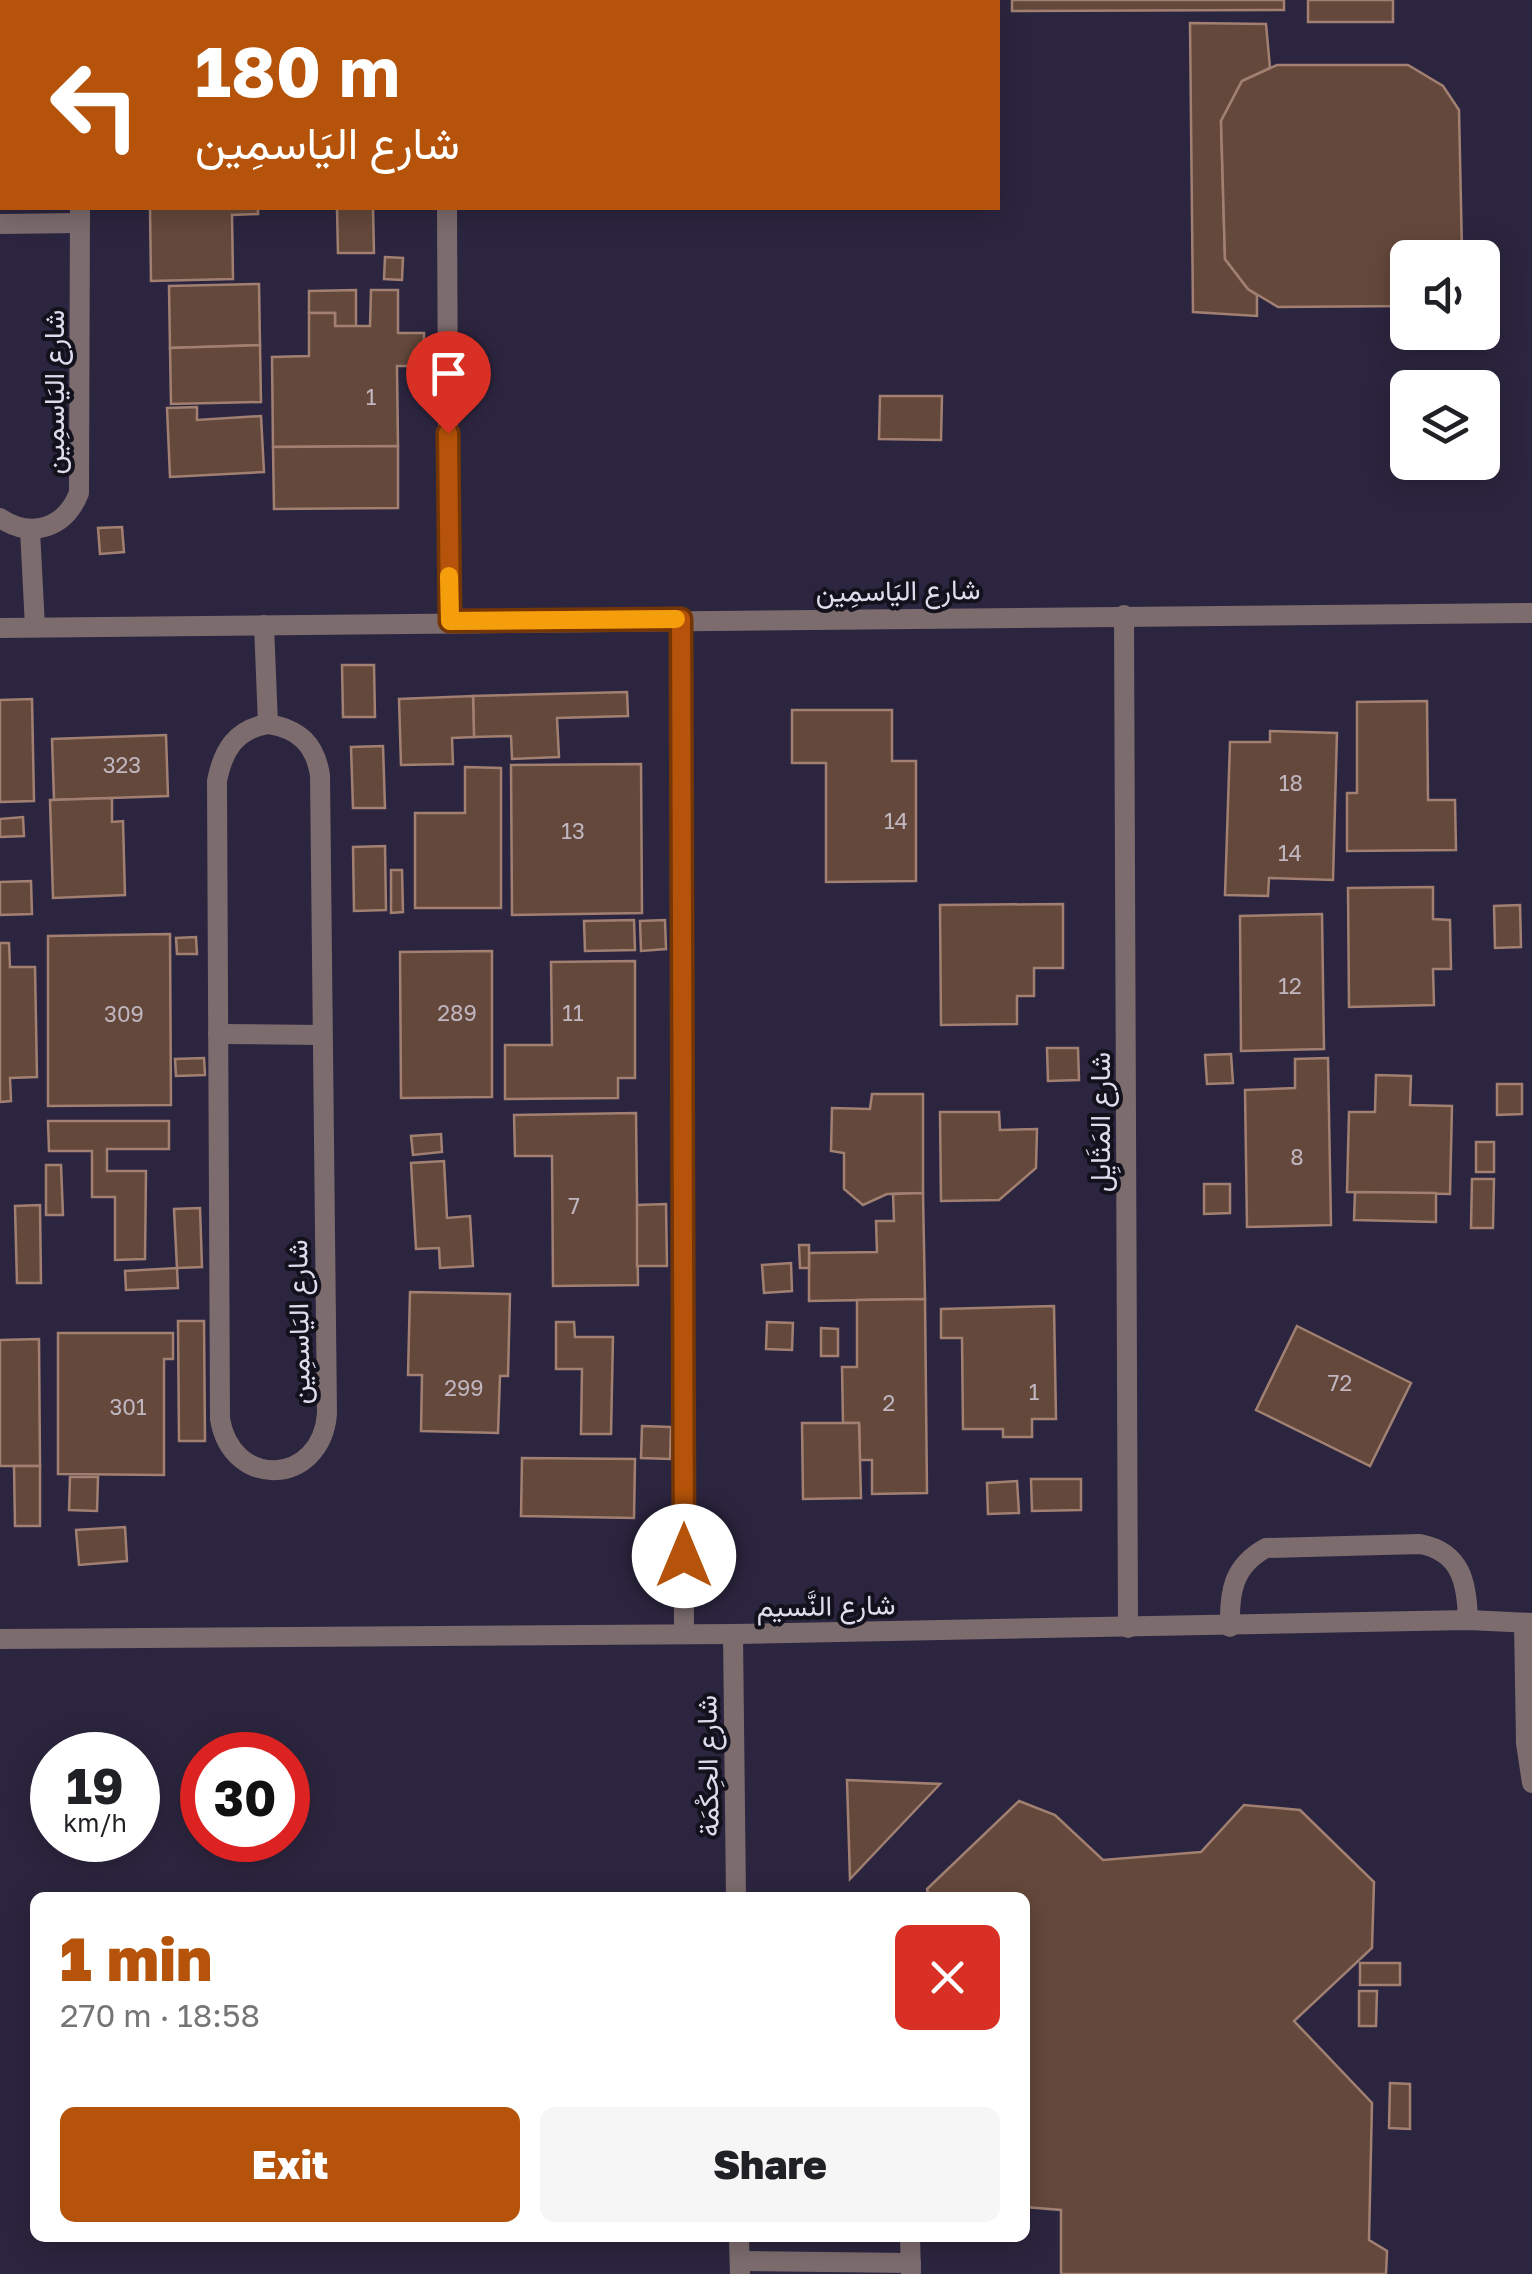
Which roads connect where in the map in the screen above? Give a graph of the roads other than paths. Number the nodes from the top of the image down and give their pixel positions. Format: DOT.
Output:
graph roads {
  1 [pos="446,210"];
  2 [pos="80,216"];
  3 [pos="0,224"];
  4 [pos="0,518"];
  5 [pos="30,530"];
  6 [pos="1532,613"];
  7 [pos="1124,615"];
  8 [pos="681,619"];
  9 [pos="450,621"];
  10 [pos="264,625"];
  11 [pos="0,628"];
  12 [pos="35,628"];
  13 [pos="268,724"];
  14 [pos="218,1034"];
  15 [pos="322,1035"];
  16 [pos="1468,1620"];
  17 [pos="1528,1623"];
  18 [pos="1230,1626"];
  19 [pos="1128,1628"];
  20 [pos="684,1634"];
  21 [pos="733,1634"];
  22 [pos="0,1639"];
  23 [pos="1532,1784"];
  24 [pos="736,1892"];
  25 [pos="910,2242"];
  26 [pos="740,2267"];
  27 [pos="911,2268"];
  1 -- 9 [label="street"];
  2 -- 3 [label="street, شارع اليَاسمِين"];
  2 -- 5 [label="street, شارع اليَاسمِين"];
  4 -- 5 [label="street"];
  5 -- 12 [label="street"];
  6 -- 7 [label="street, شارع اليَاسمِين"];
  7 -- 8 [label="street, شارع اليَاسمِين"];
  7 -- 19 [label="street, شارع المَثَايِل"];
  8 -- 9 [label="street, شارع اليَاسمِين"];
  8 -- 20 [label="street"];
  9 -- 10 [label="street, شارع اليَاسمِين"];
  10 -- 12 [label="street, شارع اليَاسمِين"];
  10 -- 13 [label="street"];
  11 -- 12 [label="street, شارع اليَاسمِين"];
  13 -- 14 [label="street, شارع اليَاسمِين"];
  13 -- 15 [label="street, شارع اليَاسمِين"];
  14 -- 15 [label="street"];
  14 -- 15 [label="street, شارع اليَاسمِين"];
  16 -- 17 [label="street, شارع النَّسيم"];
  16 -- 18 [label="street, شارع النَّسيم"];
  16 -- 18 [label="street"];
  17 -- 23 [label="street"];
  18 -- 19 [label="street, شارع النَّسيم"];
  19 -- 21 [label="street, شارع النَّسيم"];
  20 -- 21 [label="street, شارع النَّسيم"];
  20 -- 22 [label="street, شارع النَّسيم"];
  21 -- 24 [label="street, شارع الحِكْمَة"];
  25 -- 27 [label="street"];
  26 -- 27 [label="street"];
}
